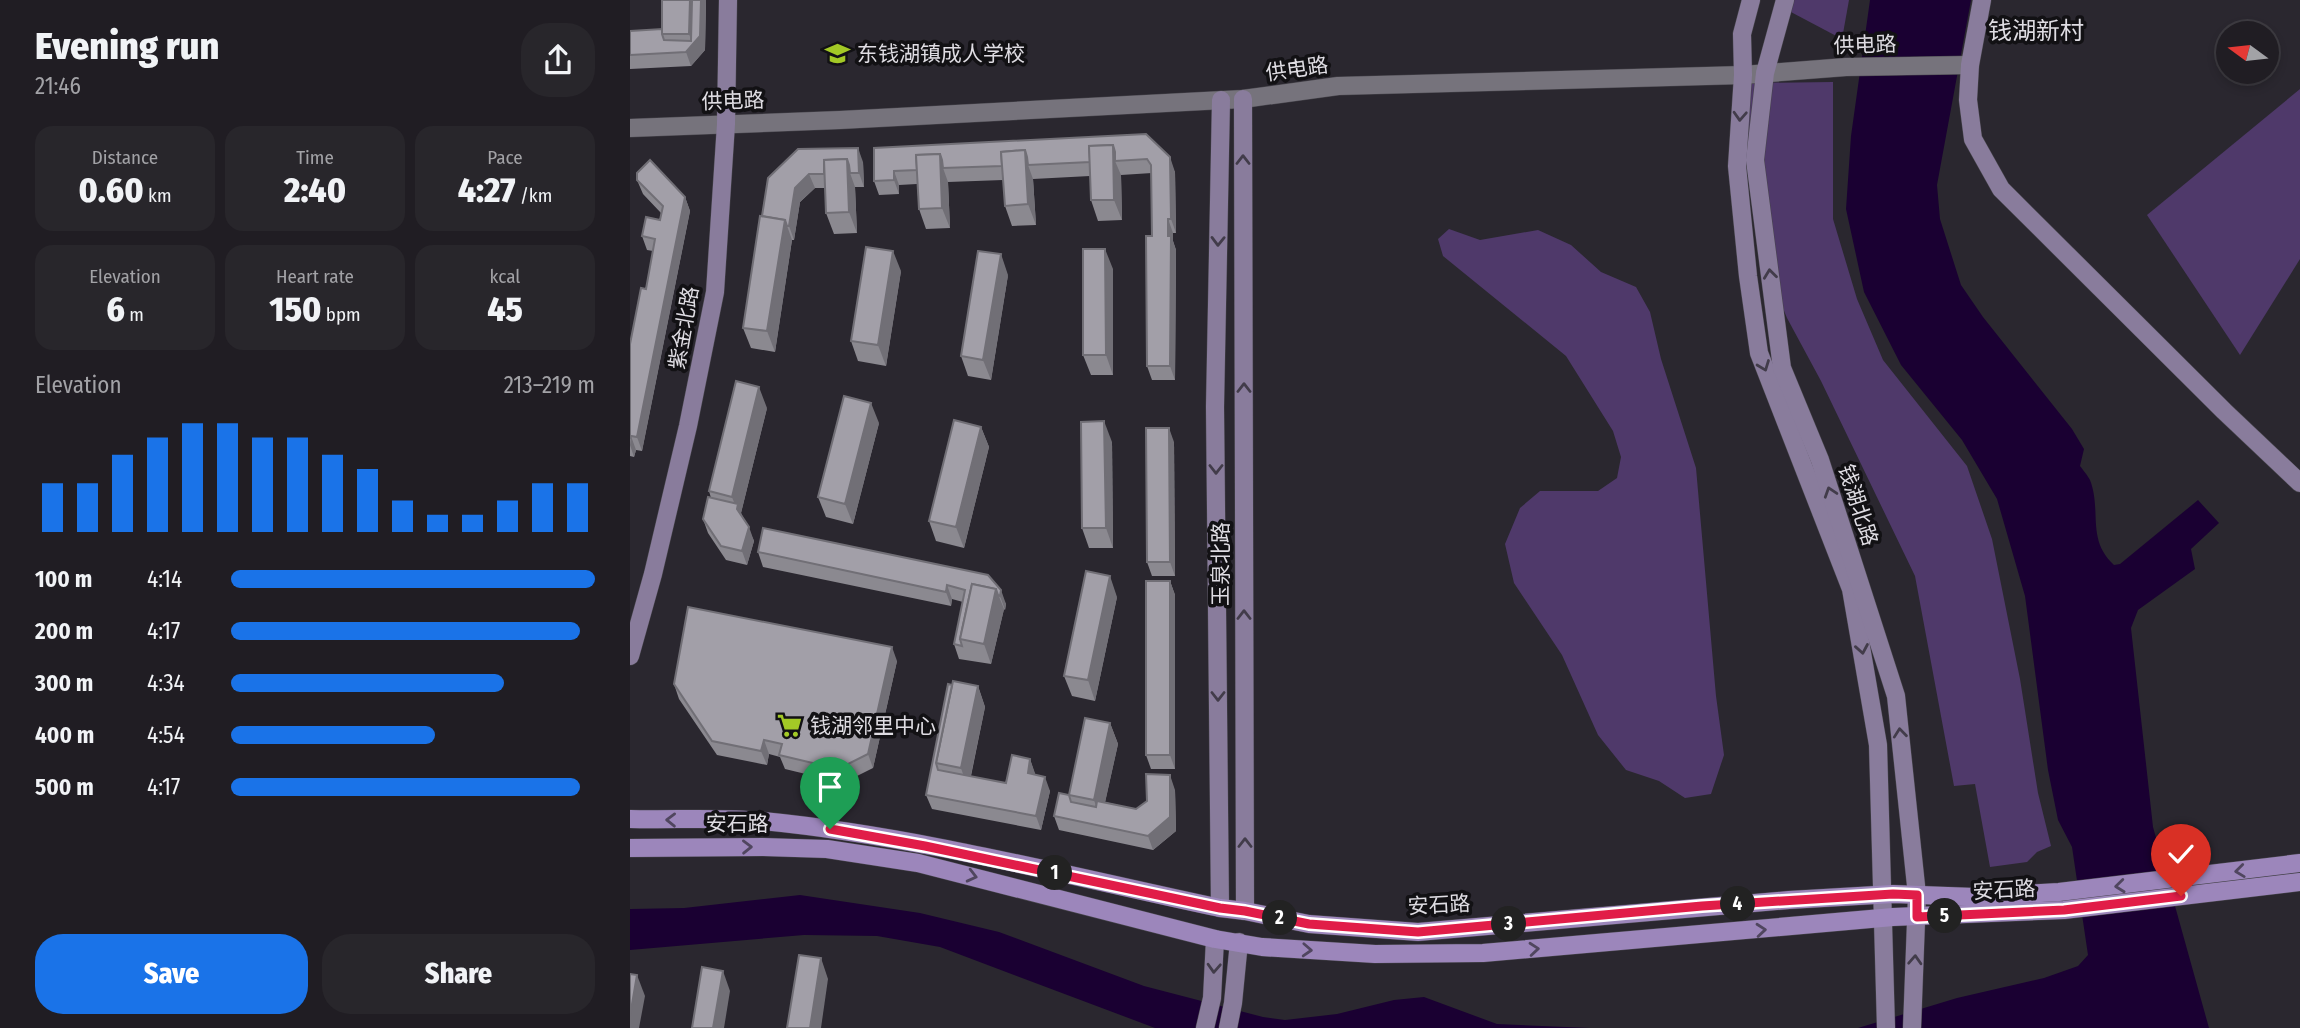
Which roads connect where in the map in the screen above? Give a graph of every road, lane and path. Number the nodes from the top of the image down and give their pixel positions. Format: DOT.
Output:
graph roads {
  1 [pos="728,0"];
  2 [pos="1751,0"];
  3 [pos="1785,0"];
  4 [pos="1982,0"];
  5 [pos="1962,65"];
  6 [pos="1765,73"];
  7 [pos="1743,75"];
  8 [pos="1242,99"];
  9 [pos="1221,100"];
  10 [pos="726,124"];
  11 [pos="630,128"];
  12 [pos="2300,483"];
  13 [pos="630,656"];
  14 [pos="630,819"];
  15 [pos="630,848"];
  16 [pos="2300,863"];
  17 [pos="2300,882"];
  18 [pos="2180,888"];
  19 [pos="1884,894"];
  20 [pos="1917,895"];
  21 [pos="2062,901"];
  22 [pos="1220,908"];
  23 [pos="1245,911"];
  24 [pos="1917,917"];
  25 [pos="1883,918"];
  26 [pos="1215,939"];
  27 [pos="1239,942"];
  28 [pos="1205,1028"];
  29 [pos="1228,1028"];
  30 [pos="1886,1028"];
  31 [pos="1912,1028"];
  1 -- 10 [label="street, 紫金北路"];
  2 -- 7 [label="street, 钱湖北路"];
  3 -- 6 [label="street, 钱湖北路"];
  4 -- 5 [label="street"];
  5 -- 6 [label="street, 供电路"];
  5 -- 12 [label="street"];
  6 -- 7 [label="street, 供电路"];
  20 -- 6 [label="street, 钱湖北路, one-way"];
  7 -- 8 [label="street, 供电路"];
  7 -- 19 [label="street, 钱湖北路, one-way"];
  8 -- 9 [label="street, 供电路"];
  23 -- 8 [label="street, 玉泉北路, one-way"];
  9 -- 10 [label="street, 供电路"];
  9 -- 22 [label="street, 玉泉北路, one-way"];
  10 -- 11 [label="street, 供电路"];
  10 -- 13 [label="street, 紫金北路"];
  22 -- 14 [label="main road, 安石路, one-way"];
  15 -- 26 [label="main road, 安石路, one-way"];
  16 -- 18 [label="main road, 安石路, one-way"];
  17 -- 18 [label="main road, 安石路"];
  18 -- 21 [label="main road, 安石路"];
  19 -- 20 [label="main road, 安石路"];
  19 -- 23 [label="main road, 安石路"];
  19 -- 25 [label="street, 钱湖北路"];
  20 -- 21 [label="main road, 安石路"];
  20 -- 24 [label="street, 钱湖北路"];
  21 -- 24 [label="main road, 安石路"];
  22 -- 23 [label="main road, 安石路"];
  22 -- 26 [label="main road, 玉泉北路"];
  23 -- 27 [label="main road, 玉泉北路"];
  24 -- 25 [label="main road, 安石路"];
  31 -- 24 [label="street, 钱湖北路, one-way"];
  27 -- 25 [label="main road, 安石路, one-way"];
  25 -- 30 [label="street, 钱湖北路"];
  26 -- 27 [label="main road, 安石路"];
  26 -- 28 [label="street, 玉泉北路, one-way"];
  27 -- 29 [label="street, 玉泉北路"];
}
